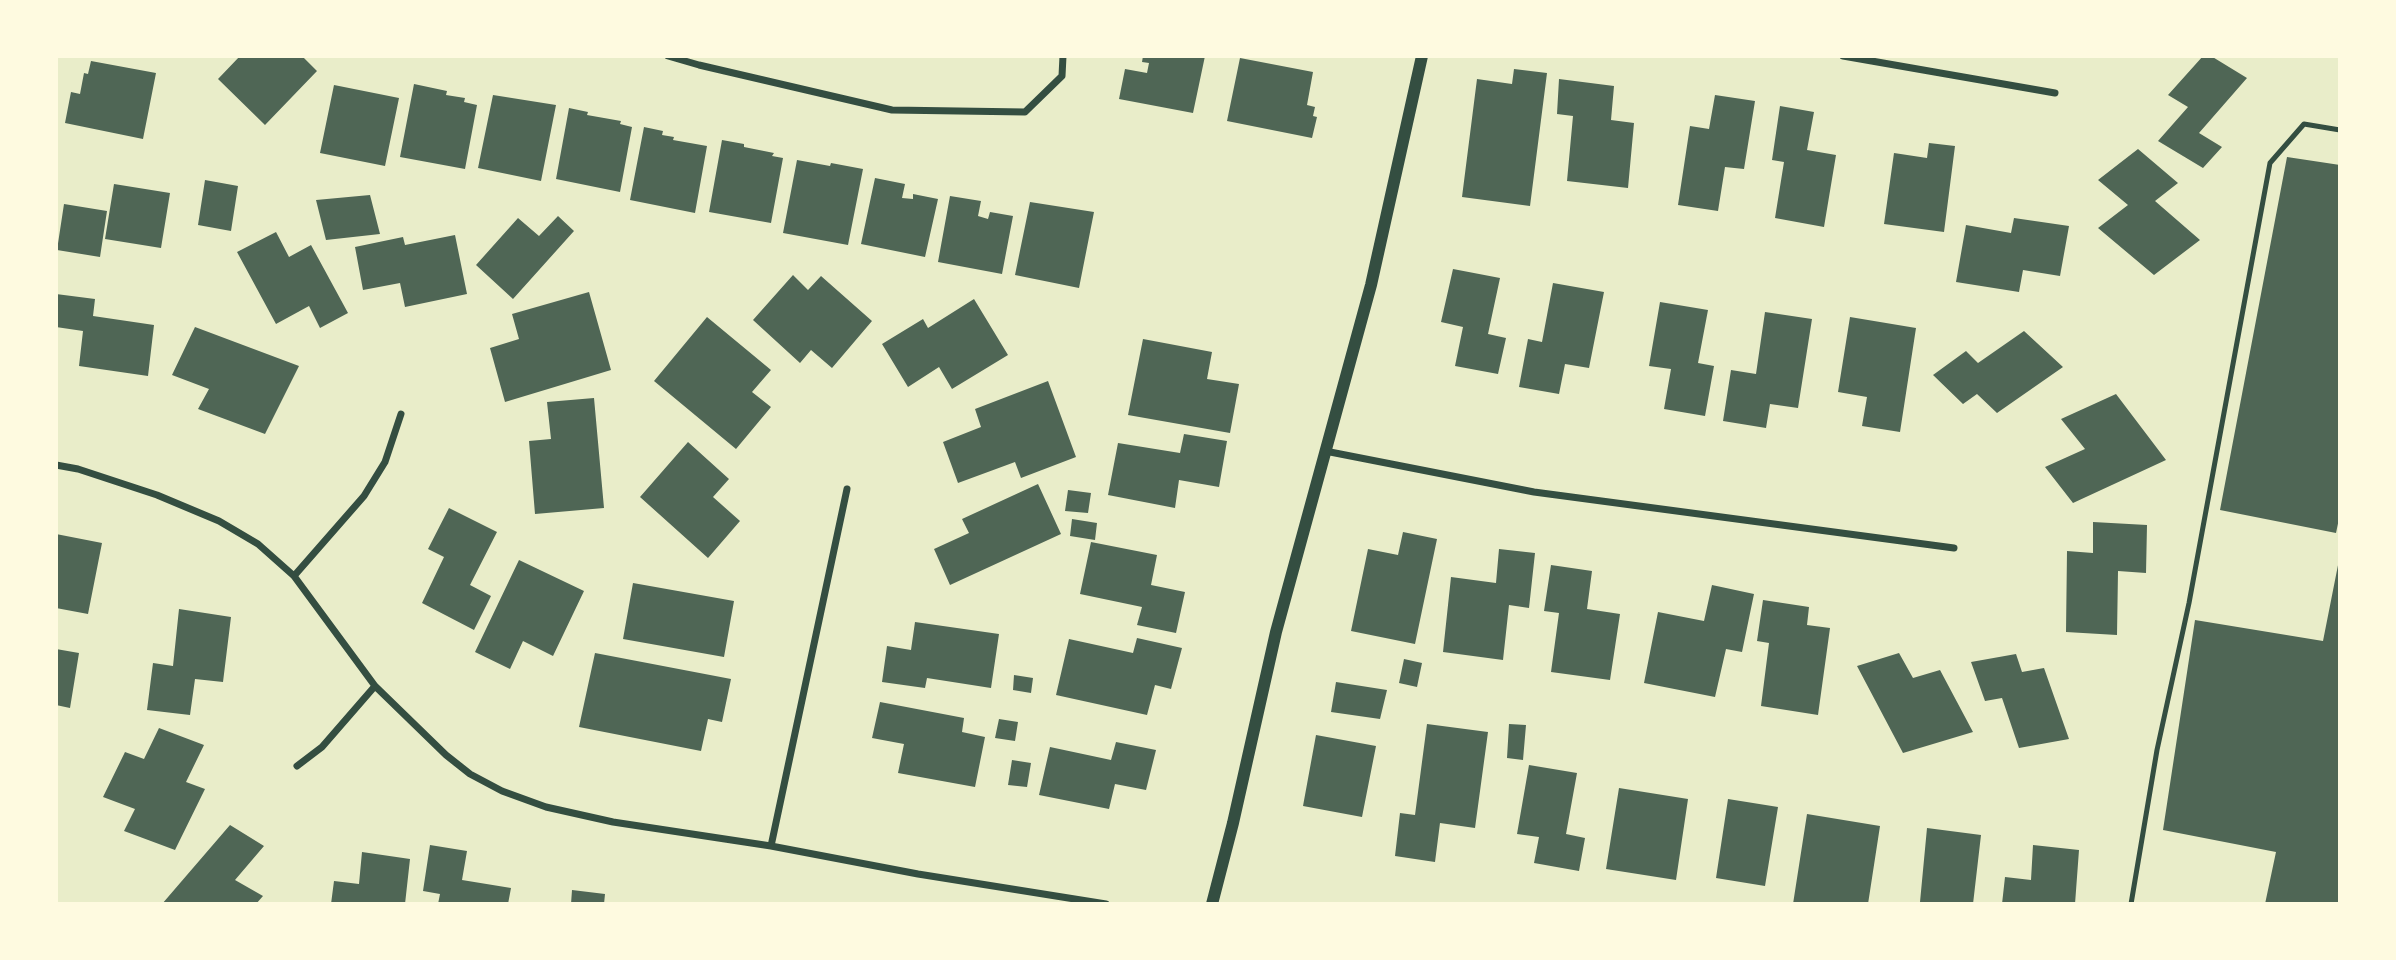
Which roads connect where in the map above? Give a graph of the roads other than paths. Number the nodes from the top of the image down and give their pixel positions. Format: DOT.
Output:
graph roads {
  1 [pos="668,56"];
  2 [pos="701,56"];
  3 [pos="1063,56"];
  4 [pos="1422,56"];
  5 [pos="1843,56"];
  6 [pos="699,65"];
  7 [pos="2055,93"];
  8 [pos="2340,130"];
  9 [pos="401,414"];
  10 [pos="1325,451"];
  11 [pos="56,465"];
  12 [pos="847,489"];
  13 [pos="1954,548"];
  14 [pos="294,576"];
  15 [pos="375,686"];
  16 [pos="297,766"];
  17 [pos="771,846"];
  18 [pos="1106,904"];
  19 [pos="1212,904"];
  20 [pos="2132,904"];
  1 -- 6 [label="street"];
  2 -- 6 [label="street"];
  3 -- 6 [label="street"];
  4 -- 10 [label="street"];
  5 -- 7 [label="street"];
  8 -- 20 [label="lane"];
  9 -- 14 [label="street"];
  10 -- 13 [label="street"];
  10 -- 19 [label="street"];
  11 -- 14 [label="street"];
  12 -- 17 [label="street"];
  14 -- 15 [label="street"];
  15 -- 16 [label="street"];
  15 -- 17 [label="street"];
  17 -- 18 [label="street"];
}
